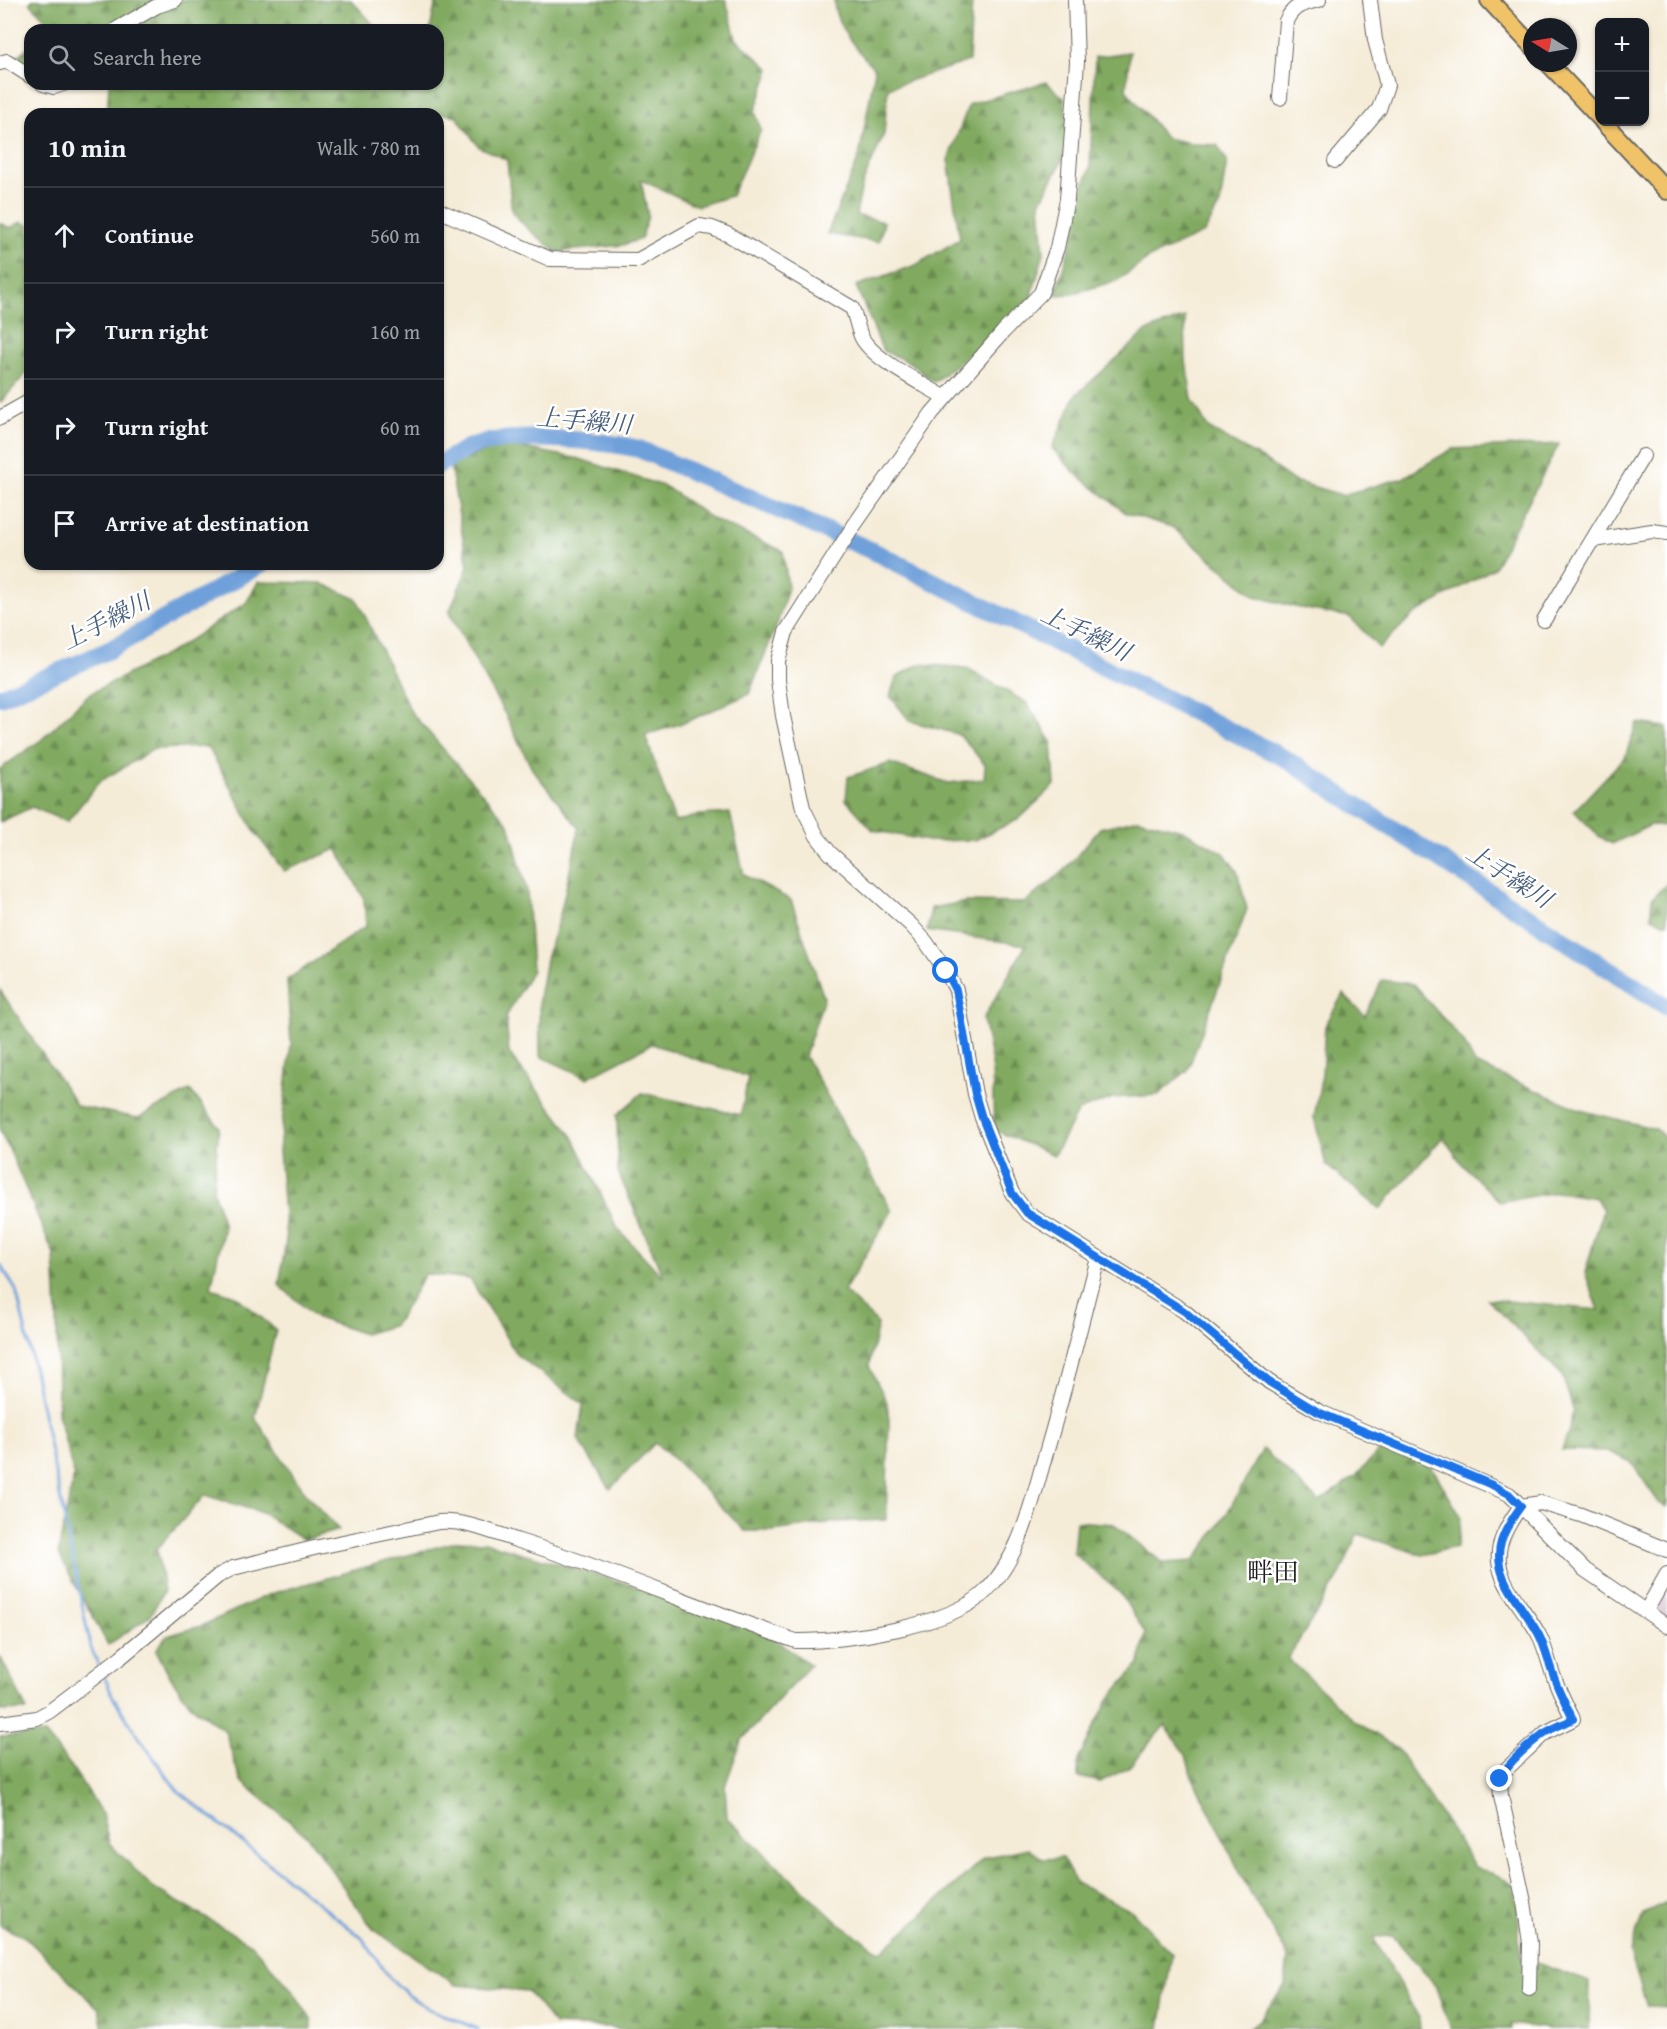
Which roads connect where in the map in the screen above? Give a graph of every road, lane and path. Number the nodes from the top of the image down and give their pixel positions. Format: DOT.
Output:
graph roads {
  1 [pos="175,0"];
  2 [pos="1075,0"];
  3 [pos="1319,0"];
  4 [pos="1370,0"];
  5 [pos="1490,0"];
  6 [pos="126,24"];
  7 [pos="1523,36"];
  8 [pos="0,63"];
  9 [pos="24,72"];
  10 [pos="1556,72"];
  11 [pos="1280,98"];
  12 [pos="1595,114"];
  13 [pos="1607,126"];
  14 [pos="1335,160"];
  15 [pos="1667,191"];
  16 [pos="444,213"];
  17 [pos="944,398"];
  18 [pos="24,404"];
  19 [pos="0,418"];
  20 [pos="1643,456"];
  21 [pos="1667,532"];
  22 [pos="1594,540"];
  23 [pos="1544,620"];
  24 [pos="1098,1258"];
  25 [pos="1521,1506"];
  26 [pos="1667,1550"];
  27 [pos="1667,1574"];
  28 [pos="1646,1611"];
  29 [pos="1667,1626"];
  30 [pos="0,1723"];
  31 [pos="1529,1989"];
  1 -- 6 [label="street"];
  2 -- 17 [label="street"];
  3 -- 11 [label="street"];
  4 -- 14 [label="street"];
  5 -- 7 [label="main road"];
  8 -- 9 [label="street"];
  10 -- 12 [label="main road"];
  13 -- 15 [label="main road"];
  16 -- 17 [label="street"];
  17 -- 24 [label="street"];
  18 -- 19 [label="street"];
  20 -- 22 [label="street"];
  21 -- 22 [label="street"];
  22 -- 23 [label="street"];
  24 -- 25 [label="street"];
  24 -- 30 [label="street"];
  25 -- 26 [label="street"];
  25 -- 28 [label="street"];
  25 -- 31 [label="street"];
  27 -- 28 [label="street"];
  28 -- 29 [label="street"];
}
